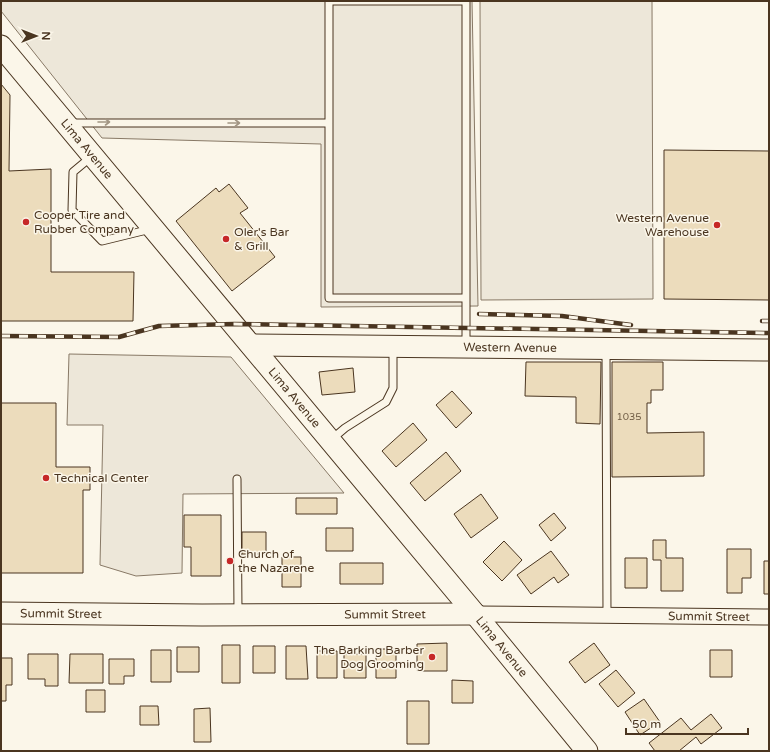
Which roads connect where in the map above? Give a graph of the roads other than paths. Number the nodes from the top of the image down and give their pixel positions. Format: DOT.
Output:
graph roads {
  1 [pos="1,46"];
  2 [pos="65,123"];
  3 [pos="329,123"];
  4 [pos="92,156"];
  5 [pos="153,229"];
  6 [pos="466,298"];
  7 [pos="251,345"];
  8 [pos="394,347"];
  9 [pos="466,348"];
  10 [pos="606,349"];
  11 [pos="769,350"];
  12 [pos="330,441"];
  13 [pos="237,479"];
  14 [pos="1,613"];
  15 [pos="475,614"];
  16 [pos="238,615"];
  17 [pos="607,615"];
  18 [pos="769,617"];
  19 [pos="586,751"];
  1 -- 2 [label="main road, Lima Avenue"];
  2 -- 3 [label="lane, one-way"];
  2 -- 4 [label="main road, Lima Avenue"];
  3 -- 6 [label="lane"];
  3 -- 6 [label="lane"];
  4 -- 5 [label="main road, Lima Avenue"];
  4 -- 5 [label="lane"];
  5 -- 7 [label="main road, Lima Avenue"];
  6 -- 9 [label="lane"];
  7 -- 8 [label="main road, Western Avenue"];
  7 -- 12 [label="main road, Lima Avenue"];
  8 -- 9 [label="main road, Western Avenue"];
  8 -- 12 [label="lane"];
  9 -- 10 [label="main road, Western Avenue"];
  10 -- 11 [label="main road, Western Avenue"];
  10 -- 17 [label="lane"];
  12 -- 15 [label="main road, Lima Avenue"];
  13 -- 16 [label="lane"];
  14 -- 16 [label="main road, Summit Street"];
  15 -- 16 [label="main road, Summit Street"];
  15 -- 17 [label="street, Summit Street"];
  15 -- 19 [label="main road, Lima Avenue"];
  17 -- 18 [label="street, Summit Street"];
}
